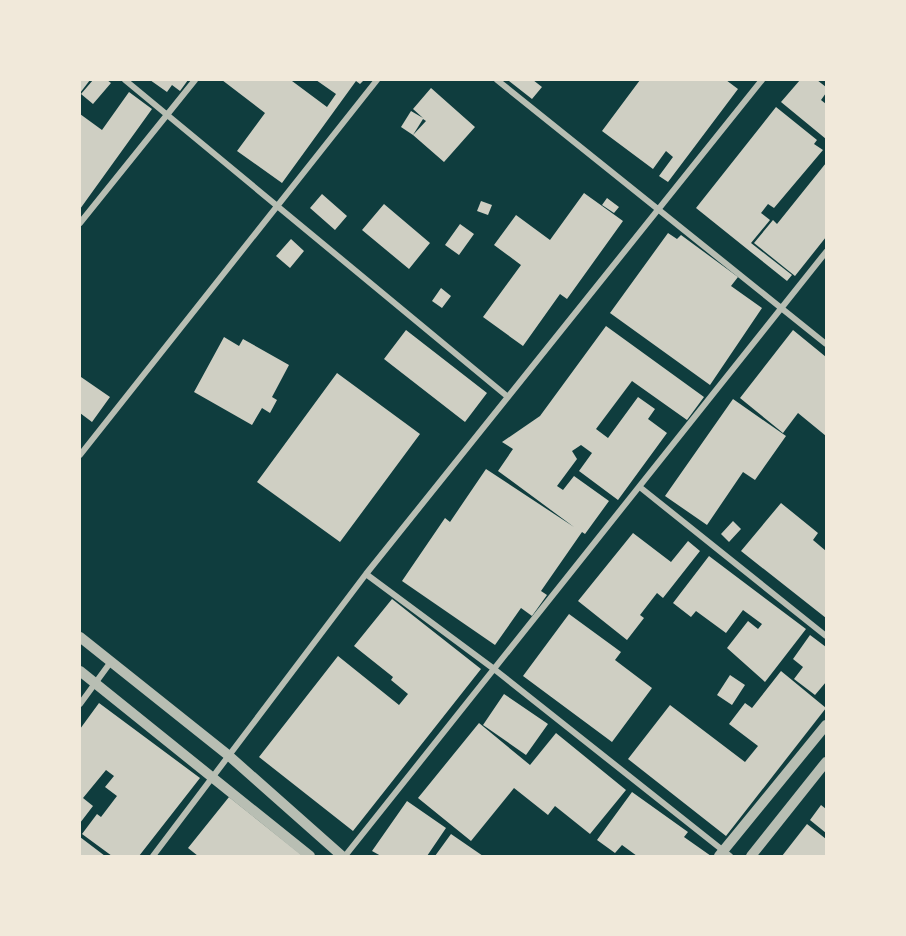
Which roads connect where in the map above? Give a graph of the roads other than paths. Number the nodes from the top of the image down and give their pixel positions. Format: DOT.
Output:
graph roads {
  1 [pos="125,80"];
  2 [pos="195,80"];
  3 [pos="377,80"];
  4 [pos="497,80"];
  5 [pos="762,80"];
  6 [pos="167,113"];
  7 [pos="277,206"];
  8 [pos="659,210"];
  9 [pos="80,223"];
  10 [pos="826,252"];
  11 [pos="782,308"];
  12 [pos="826,344"];
  13 [pos="508,397"];
  14 [pos="80,455"];
  15 [pos="641,488"];
  16 [pos="366,574"];
  17 [pos="826,636"];
  18 [pos="80,637"];
  19 [pos="110,663"];
  20 [pos="494,669"];
  21 [pos="80,671"];
  22 [pos="96,683"];
  23 [pos="80,704"];
  24 [pos="826,725"];
  25 [pos="228,755"];
  26 [pos="826,762"];
  27 [pos="212,779"];
  28 [pos="724,855"];
  29 [pos="153,856"];
  30 [pos="310,856"];
  31 [pos="344,856"];
  32 [pos="751,856"];
  1 -- 6 [label="street"];
  2 -- 6 [label="street"];
  3 -- 7 [label="street"];
  4 -- 8 [label="street"];
  5 -- 8 [label="street"];
  6 -- 7 [label="street"];
  6 -- 9 [label="street"];
  7 -- 13 [label="street"];
  7 -- 14 [label="street"];
  8 -- 11 [label="street"];
  8 -- 13 [label="street"];
  10 -- 11 [label="street"];
  11 -- 12 [label="street"];
  11 -- 15 [label="street"];
  13 -- 16 [label="street"];
  15 -- 17 [label="street"];
  15 -- 20 [label="street"];
  16 -- 20 [label="street"];
  16 -- 25 [label="street"];
  18 -- 19 [label="street"];
  19 -- 22 [label="street"];
  19 -- 25 [label="street"];
  20 -- 28 [label="street"];
  20 -- 31 [label="street"];
  21 -- 22 [label="street"];
  22 -- 23 [label="street"];
  22 -- 27 [label="street"];
  24 -- 28 [label="street"];
  25 -- 27 [label="street"];
  25 -- 31 [label="street"];
  26 -- 32 [label="street"];
  27 -- 29 [label="street"];
  27 -- 30 [label="street"];
}
